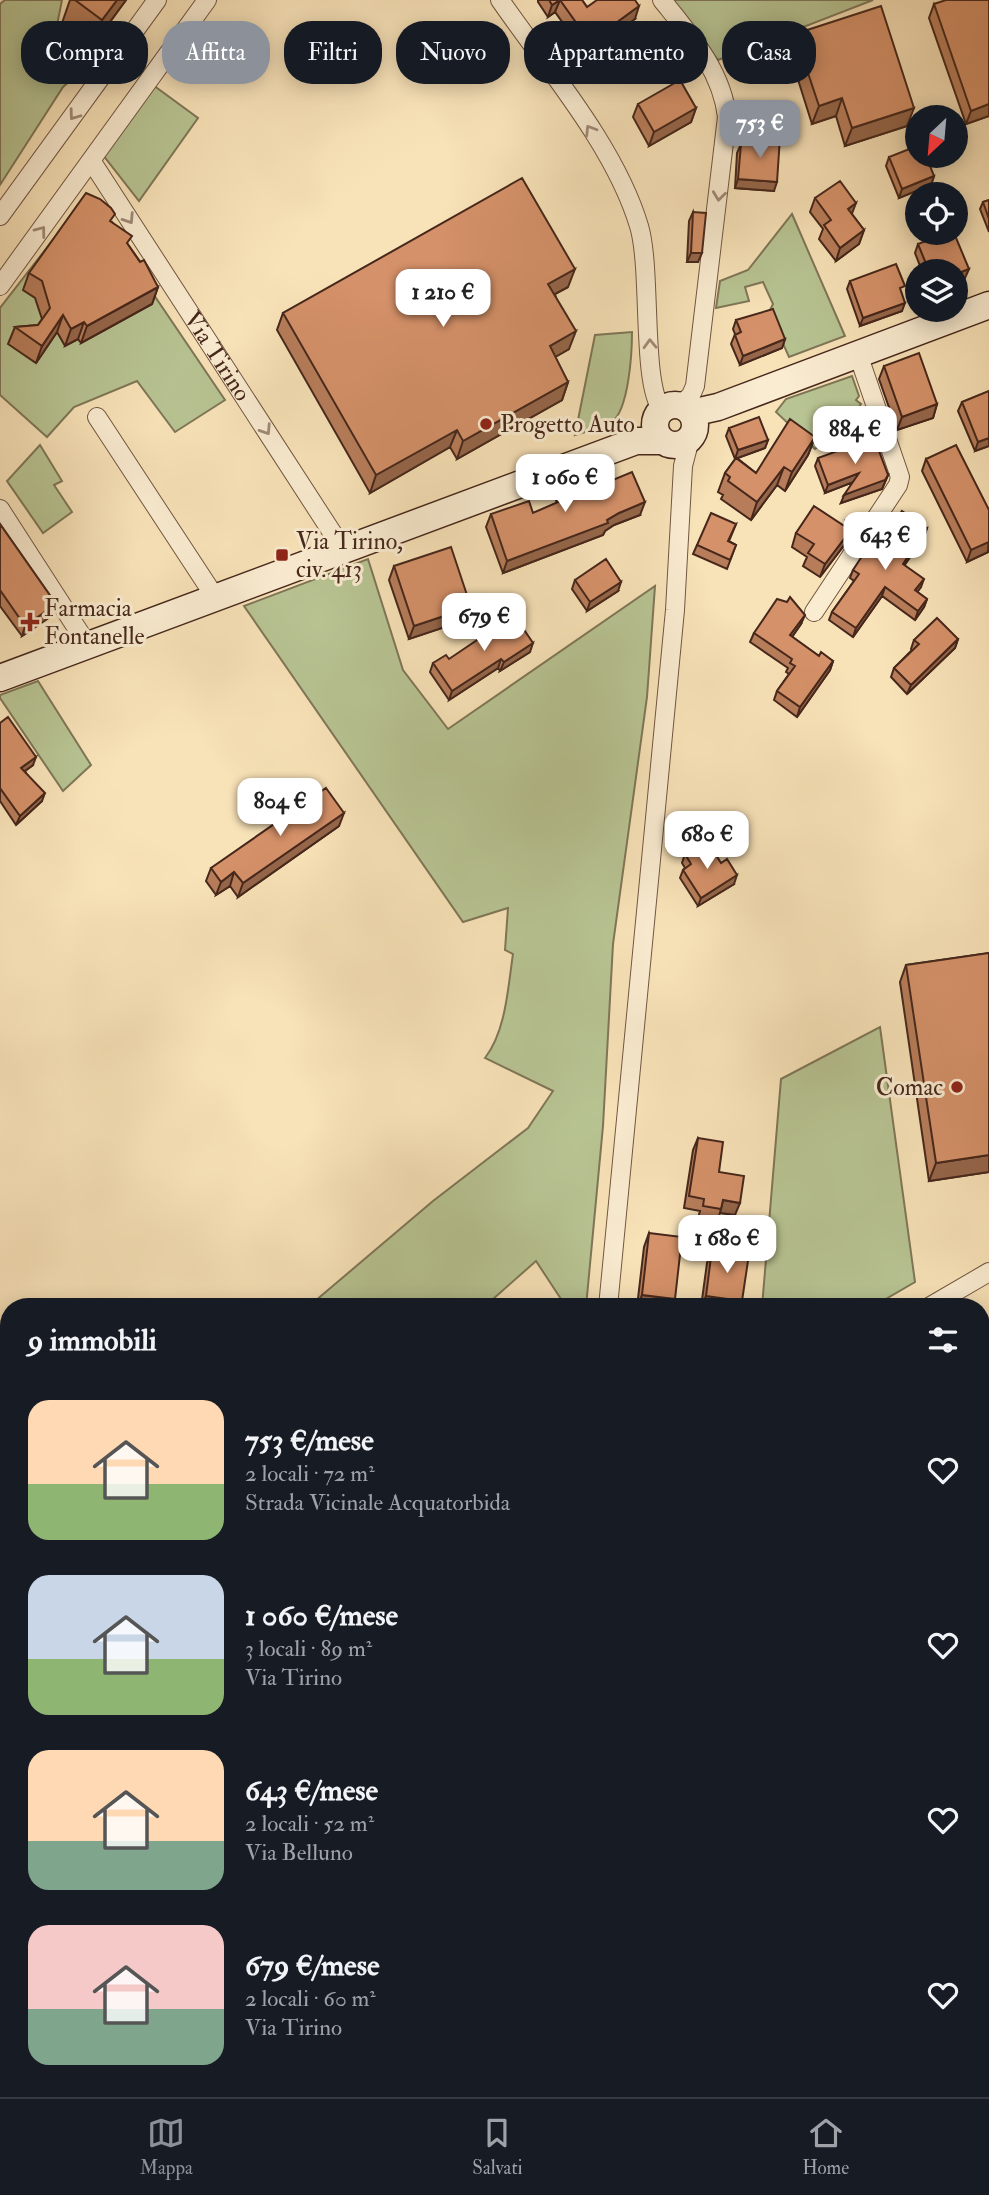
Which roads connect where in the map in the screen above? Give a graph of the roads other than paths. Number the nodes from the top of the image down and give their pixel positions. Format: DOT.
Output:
graph roads {
  1 [pos="157,0"];
  2 [pos="208,0"];
  3 [pos="500,0"];
  4 [pos="662,0"];
  5 [pos="92,162"];
  6 [pos="0,216"];
  7 [pos="0,286"];
  8 [pos="989,305"];
  9 [pos="858,354"];
  10 [pos="97,417"];
  11 [pos="673,424"];
  12 [pos="0,509"];
  13 [pos="341,551"];
  14 [pos="215,597"];
  15 [pos="814,612"];
  16 [pos="87,644"];
  17 [pos="0,678"];
  18 [pos="989,1272"];
  19 [pos="609,1298"];
  20 [pos="944,1298"];
  1 -- 6 [label="street, one-way"];
  2 -- 5 [label="street"];
  11 -- 3 [label="street, one-way"];
  4 -- 11 [label="street, one-way"];
  7 -- 5 [label="street, one-way"];
  5 -- 13 [label="street, Via Tirino, one-way"];
  8 -- 9 [label="street"];
  9 -- 11 [label="street"];
  9 -- 15 [label="street"];
  10 -- 14 [label="street"];
  11 -- 13 [label="street"];
  11 -- 19 [label="street"];
  12 -- 16 [label="street"];
  13 -- 14 [label="street"];
  14 -- 16 [label="street"];
  16 -- 17 [label="street"];
  18 -- 20 [label="street"];
}
